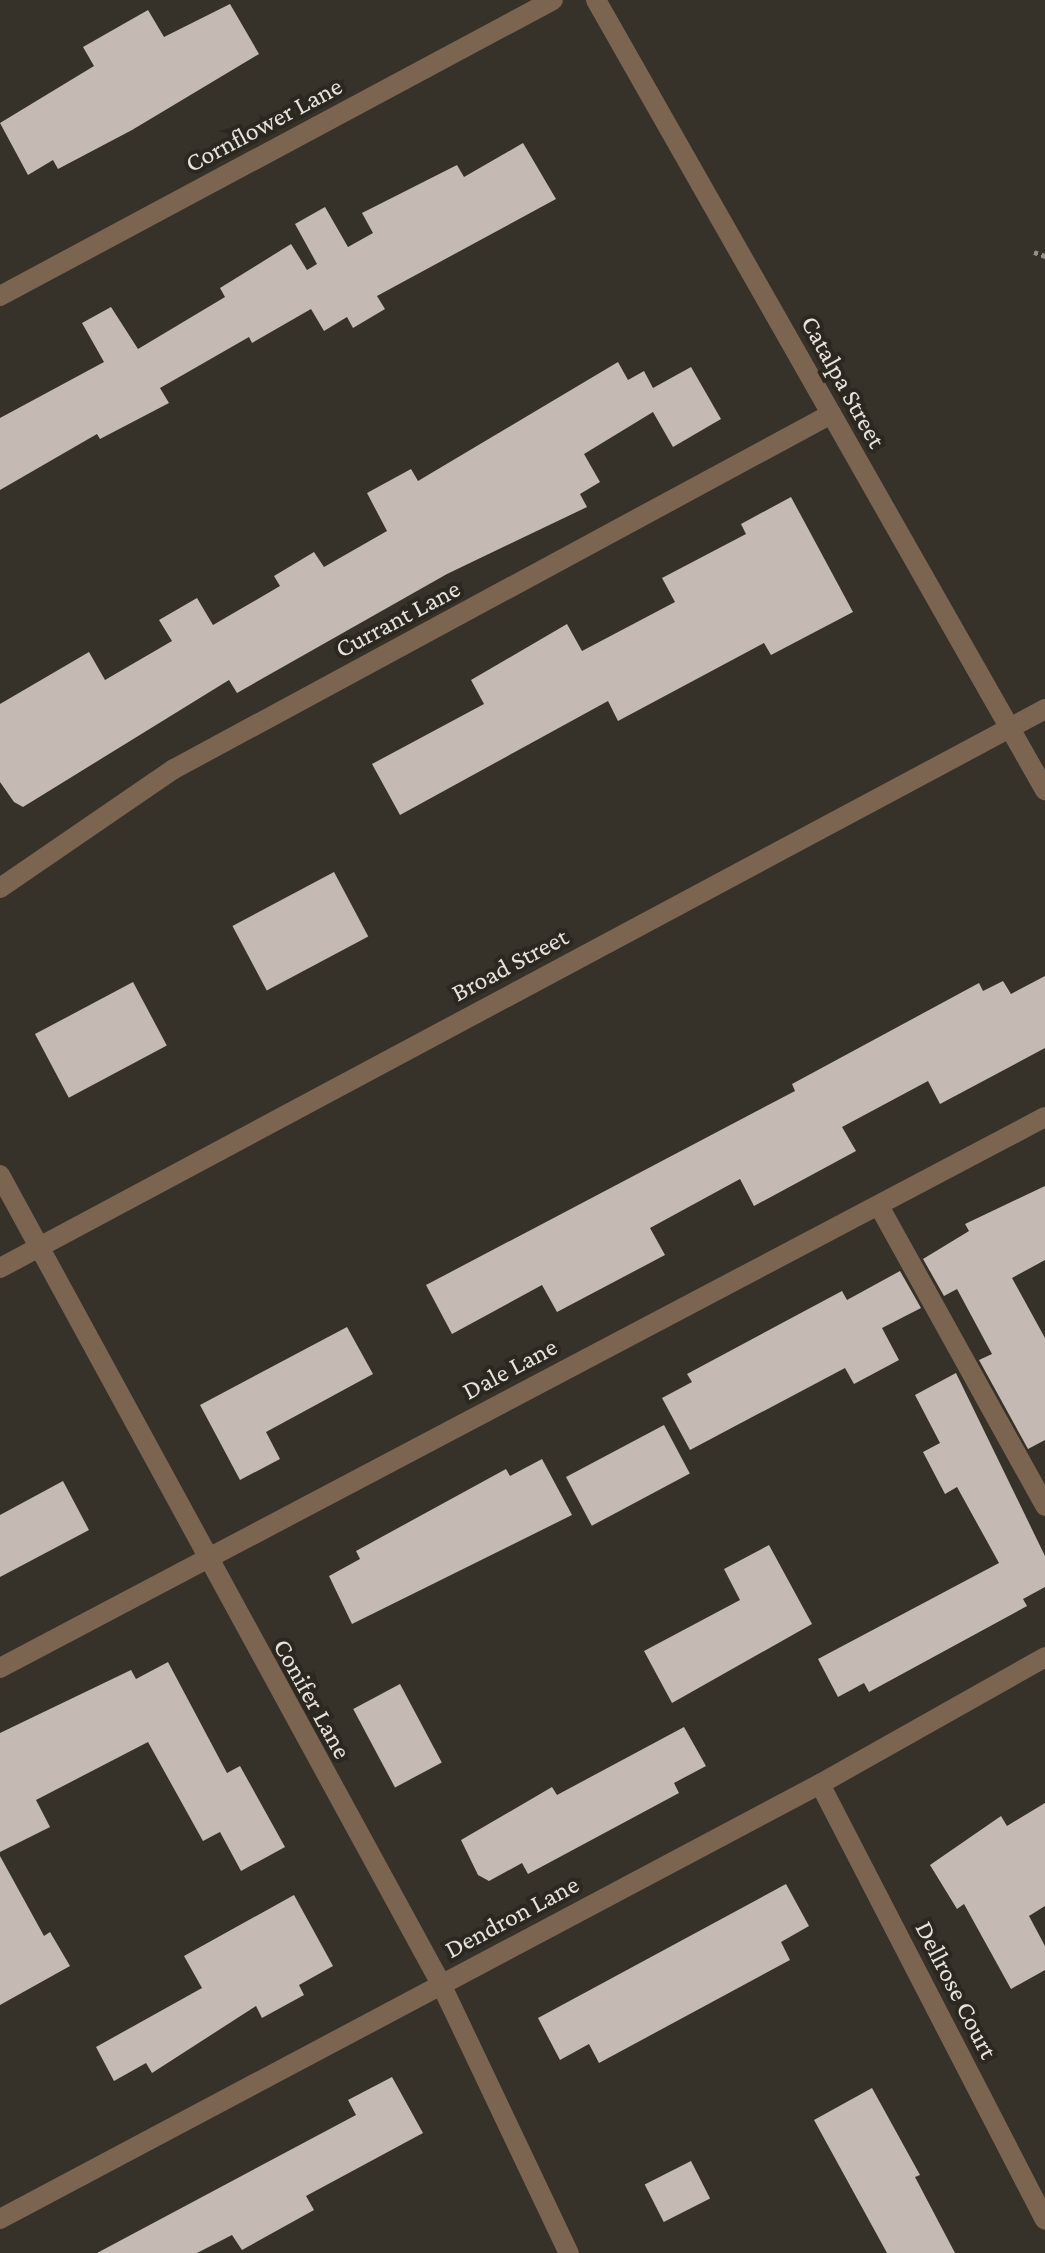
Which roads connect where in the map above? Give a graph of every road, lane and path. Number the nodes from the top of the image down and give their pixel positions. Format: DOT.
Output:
graph roads {
  1 [pos="553,0"];
  2 [pos="596,0"];
  3 [pos="1034,252"];
  4 [pos="1045,256"];
  5 [pos="0,296"];
  6 [pos="831,414"];
  7 [pos="1045,709"];
  8 [pos="1009,728"];
  9 [pos="1045,790"];
  10 [pos="0,888"];
  11 [pos="1045,1117"];
  12 [pos="0,1175"];
  13 [pos="879,1206"];
  14 [pos="37,1248"];
  15 [pos="0,1268"];
  16 [pos="1045,1506"];
  17 [pos="204,1558"];
  18 [pos="1045,1657"];
  19 [pos="0,1668"];
  20 [pos="820,1784"];
  21 [pos="441,1984"];
  22 [pos="0,2219"];
  23 [pos="1045,2219"];
  24 [pos="569,2253"];
  1 -- 5 [label="street, Cornflower Lane"];
  2 -- 6 [label="street, Catalpa Street"];
  3 -- 4 [label="path"];
  6 -- 8 [label="street, Catalpa Street"];
  6 -- 10 [label="street, Currant Lane"];
  7 -- 8 [label="street, Broad Street"];
  8 -- 9 [label="street, Catalpa Street"];
  8 -- 14 [label="street, Broad Street"];
  11 -- 13 [label="street, Dale Lane"];
  12 -- 14 [label="street, Conifer Lane"];
  13 -- 16 [label="street"];
  13 -- 17 [label="street, Dale Lane"];
  14 -- 15 [label="street, Broad Street"];
  14 -- 17 [label="street, Conifer Lane"];
  17 -- 19 [label="street, Dale Lane"];
  17 -- 21 [label="street, Conifer Lane"];
  18 -- 20 [label="street, Dendron Lane"];
  20 -- 21 [label="street, Dendron Lane"];
  20 -- 23 [label="street, Dellrose Court"];
  21 -- 22 [label="street, Dendron Lane"];
  21 -- 24 [label="street, Conifer Lane"];
}
